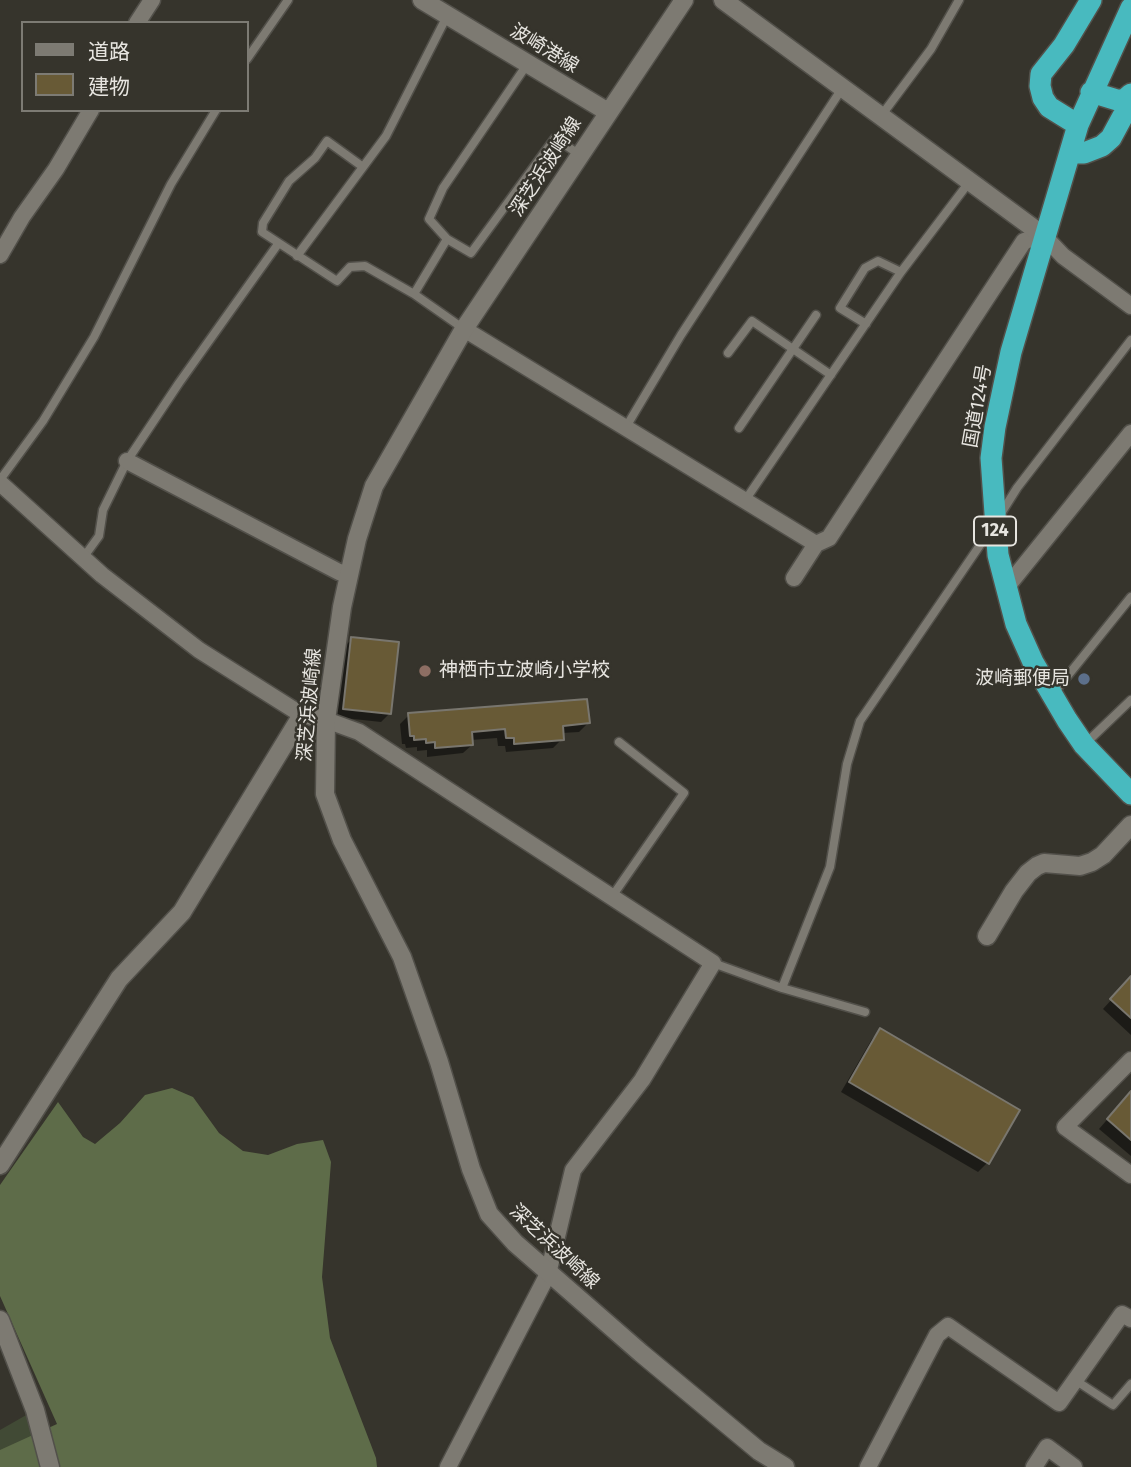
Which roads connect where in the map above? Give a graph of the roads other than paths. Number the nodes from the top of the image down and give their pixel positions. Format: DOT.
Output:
graph roads {
  1 [pos="152,0"];
  2 [pos="288,0"];
  3 [pos="422,0"];
  4 [pos="684,0"];
  5 [pos="723,0"];
  6 [pos="959,0"];
  7 [pos="1091,0"];
  8 [pos="1131,8"];
  9 [pos="447,16"];
  10 [pos="138,21"];
  11 [pos="248,59"];
  12 [pos="528,63"];
  13 [pos="843,87"];
  14 [pos="1091,92"];
  15 [pos="1131,94"];
  16 [pos="1131,101"];
  17 [pos="90,112"];
  18 [pos="215,112"];
  19 [pos="608,112"];
  20 [pos="881,116"];
  21 [pos="1078,125"];
  22 [pos="1070,153"];
  23 [pos="580,155"];
  24 [pos="363,167"];
  25 [pos="970,181"];
  26 [pos="1044,236"];
  27 [pos="447,239"];
  28 [pos="278,244"];
  29 [pos="0,256"];
  30 [pos="298,256"];
  31 [pos="901,272"];
  32 [pos="414,294"];
  33 [pos="1131,306"];
  34 [pos="816,315"];
  35 [pos="866,324"];
  36 [pos="464,329"];
  37 [pos="1131,340"];
  38 [pos="793,349"];
  39 [pos="728,353"];
  40 [pos="831,375"];
  41 [pos="626,427"];
  42 [pos="739,428"];
  43 [pos="1131,433"];
  44 [pos="127,461"];
  45 [pos="0,482"];
  46 [pos="744,502"];
  47 [pos="994,523"];
  48 [pos="816,544"];
  49 [pos="83,558"];
  50 [pos="349,575"];
  51 [pos="794,578"];
  52 [pos="1006,588"];
  53 [pos="1131,597"];
  54 [pos="1051,696"];
  55 [pos="1131,700"];
  56 [pos="302,715"];
  57 [pos="326,720"];
  58 [pos="619,742"];
  59 [pos="1084,745"];
  60 [pos="1130,790"];
  61 [pos="1131,825"];
  62 [pos="611,898"];
  63 [pos="987,936"];
  64 [pos="713,963"];
  65 [pos="782,988"];
  66 [pos="865,1012"];
  67 [pos="1131,1060"];
  68 [pos="0,1166"];
  69 [pos="1131,1175"];
  70 [pos="548,1274"];
  71 [pos="1131,1319"];
  72 [pos="0,1320"];
  73 [pos="1075,1380"];
  74 [pos="1131,1384"];
  75 [pos="50,1467"];
  76 [pos="448,1467"];
  77 [pos="785,1467"];
  78 [pos="868,1467"];
  79 [pos="1034,1467"];
  80 [pos="1074,1467"];
  1 -- 10 [label="street"];
  2 -- 11 [label="lane"];
  3 -- 9 [label="main road, 波崎港線"];
  4 -- 19 [label="main road, 深芝浜波崎線"];
  5 -- 13 [label="main road"];
  6 -- 20 [label="lane"];
  7 -- 21 [label="highway"];
  8 -- 14 [label="highway, 国道124号 / 124"];
  9 -- 12 [label="main road, 波崎港線"];
  9 -- 24 [label="lane"];
  12 -- 19 [label="main road, 波崎港線"];
  12 -- 27 [label="lane"];
  13 -- 20 [label="main road"];
  13 -- 41 [label="lane"];
  14 -- 15 [label="highway"];
  14 -- 21 [label="highway, 国道124号 / 124"];
  16 -- 22 [label="highway"];
  17 -- 29 [label="street"];
  18 -- 45 [label="lane"];
  19 -- 23 [label="main road, 深芝浜波崎線"];
  20 -- 25 [label="main road"];
  21 -- 22 [label="highway, 国道124号 / 124"];
  22 -- 26 [label="highway, 国道124号 / 124"];
  23 -- 27 [label="lane"];
  23 -- 36 [label="main road, 深芝浜波崎線"];
  24 -- 28 [label="lane"];
  24 -- 30 [label="lane"];
  25 -- 26 [label="main road"];
  25 -- 31 [label="lane"];
  26 -- 33 [label="street"];
  26 -- 47 [label="highway, 国道124号 / 124"];
  26 -- 48 [label="street"];
  27 -- 32 [label="lane"];
  28 -- 30 [label="lane"];
  28 -- 44 [label="lane"];
  30 -- 32 [label="lane"];
  31 -- 35 [label="lane"];
  31 -- 35 [label="lane"];
  32 -- 36 [label="lane"];
  34 -- 38 [label="lane"];
  35 -- 40 [label="lane"];
  36 -- 41 [label="street"];
  36 -- 50 [label="main road, 深芝浜波崎線"];
  37 -- 47 [label="lane"];
  38 -- 39 [label="lane"];
  38 -- 40 [label="lane"];
  38 -- 42 [label="lane"];
  40 -- 46 [label="lane"];
  41 -- 46 [label="street"];
  43 -- 52 [label="street"];
  44 -- 49 [label="lane"];
  44 -- 50 [label="street"];
  45 -- 49 [label="street"];
  46 -- 48 [label="street"];
  47 -- 52 [label="highway, 国道124号 / 124"];
  47 -- 65 [label="lane"];
  48 -- 51 [label="street"];
  49 -- 56 [label="street"];
  50 -- 57 [label="main road, 深芝浜波崎線"];
  52 -- 54 [label="highway, 国道124号 / 124"];
  53 -- 54 [label="lane"];
  54 -- 59 [label="highway, 国道124号 / 124"];
  55 -- 59 [label="lane"];
  56 -- 57 [label="street"];
  56 -- 68 [label="main road"];
  57 -- 62 [label="street"];
  57 -- 70 [label="main road, 深芝浜波崎線"];
  58 -- 62 [label="lane"];
  59 -- 60 [label="highway, 国道124号 / 124"];
  61 -- 63 [label="main road"];
  62 -- 64 [label="street"];
  64 -- 65 [label="lane"];
  64 -- 70 [label="street"];
  65 -- 66 [label="lane"];
  67 -- 69 [label="street"];
  70 -- 76 [label="street"];
  70 -- 77 [label="main road, 深芝浜波崎線"];
  71 -- 73 [label="street"];
  72 -- 75 [label="main road"];
  73 -- 74 [label="lane"];
  73 -- 78 [label="street"];
  79 -- 80 [label="street"];
}
